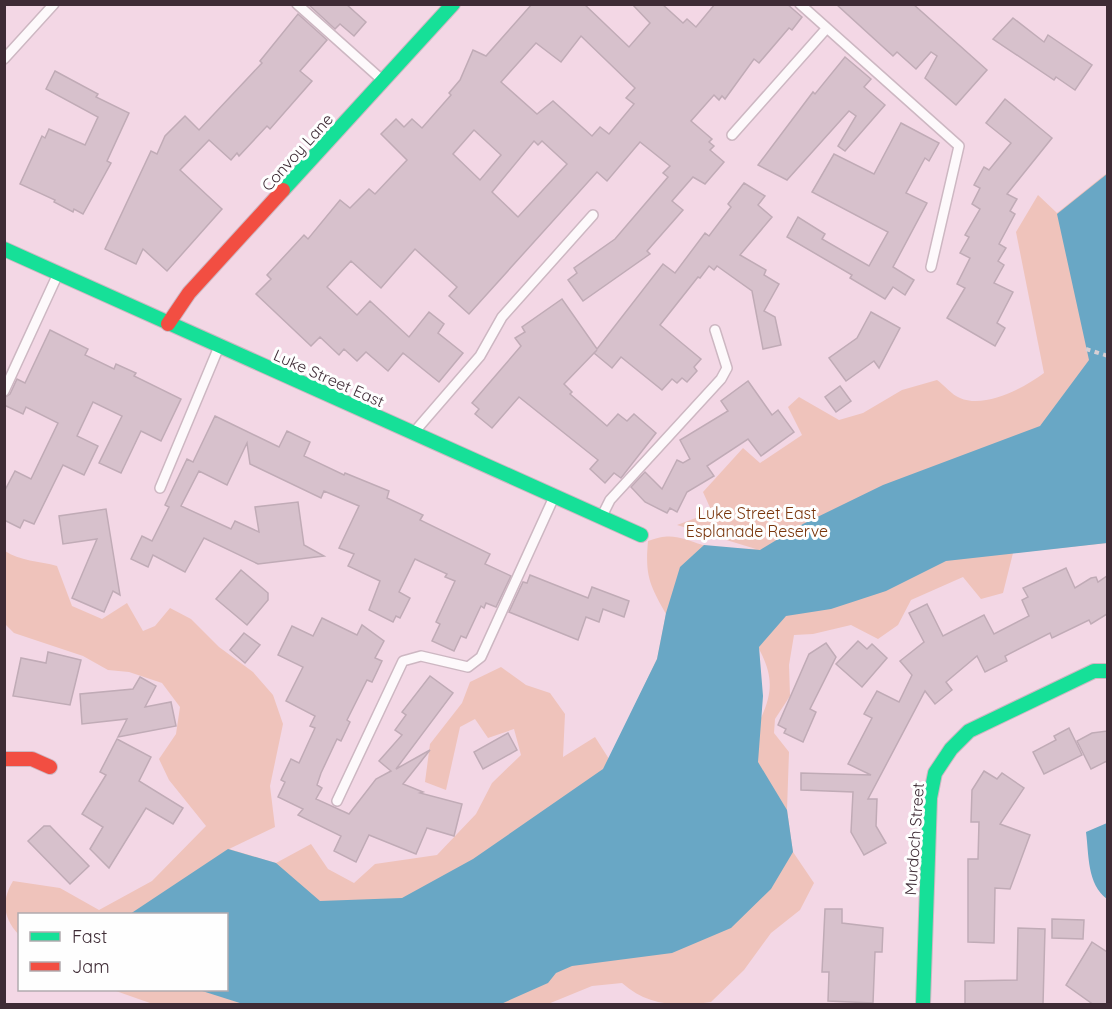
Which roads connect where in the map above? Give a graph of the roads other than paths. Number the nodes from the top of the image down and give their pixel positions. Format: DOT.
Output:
graph roads {
  1 [pos="54,4"];
  2 [pos="297,4"];
  3 [pos="453,4"];
  4 [pos="800,4"];
  5 [pos="826,29"];
  6 [pos="4,59"];
  7 [pos="383,81"];
  8 [pos="732,135"];
  9 [pos="593,215"];
  10 [pos="4,249"];
  11 [pos="931,267"];
  12 [pos="58,273"];
  13 [pos="168,324"];
  14 [pos="715,330"];
  15 [pos="219,347"];
  16 [pos="4,391"];
  17 [pos="413,433"];
  18 [pos="160,488"];
  19 [pos="554,496"];
  20 [pos="601,517"];
  21 [pos="640,535"];
  22 [pos="1107,671"];
  23 [pos="4,759"];
  24 [pos="50,767"];
  25 [pos="337,801"];
  26 [pos="923,1005"];
  1 -- 6 [label="lane"];
  2 -- 7 [label="lane"];
  3 -- 7 [label="street, Convoy Lane"];
  4 -- 5 [label="lane"];
  5 -- 8 [label="lane"];
  5 -- 11 [label="lane"];
  7 -- 13 [label="street, Convoy Lane"];
  9 -- 17 [label="lane"];
  10 -- 12 [label="street, Luke Street East"];
  12 -- 13 [label="street, Luke Street East"];
  12 -- 16 [label="lane"];
  13 -- 15 [label="street, Luke Street East"];
  14 -- 20 [label="lane"];
  15 -- 17 [label="street, Luke Street East"];
  15 -- 18 [label="lane"];
  17 -- 19 [label="street, Luke Street East"];
  19 -- 20 [label="street, Luke Street East"];
  19 -- 25 [label="lane"];
  20 -- 21 [label="street, Luke Street East"];
  22 -- 26 [label="street, Murdoch Street"];
  23 -- 24 [label="street"];
}
